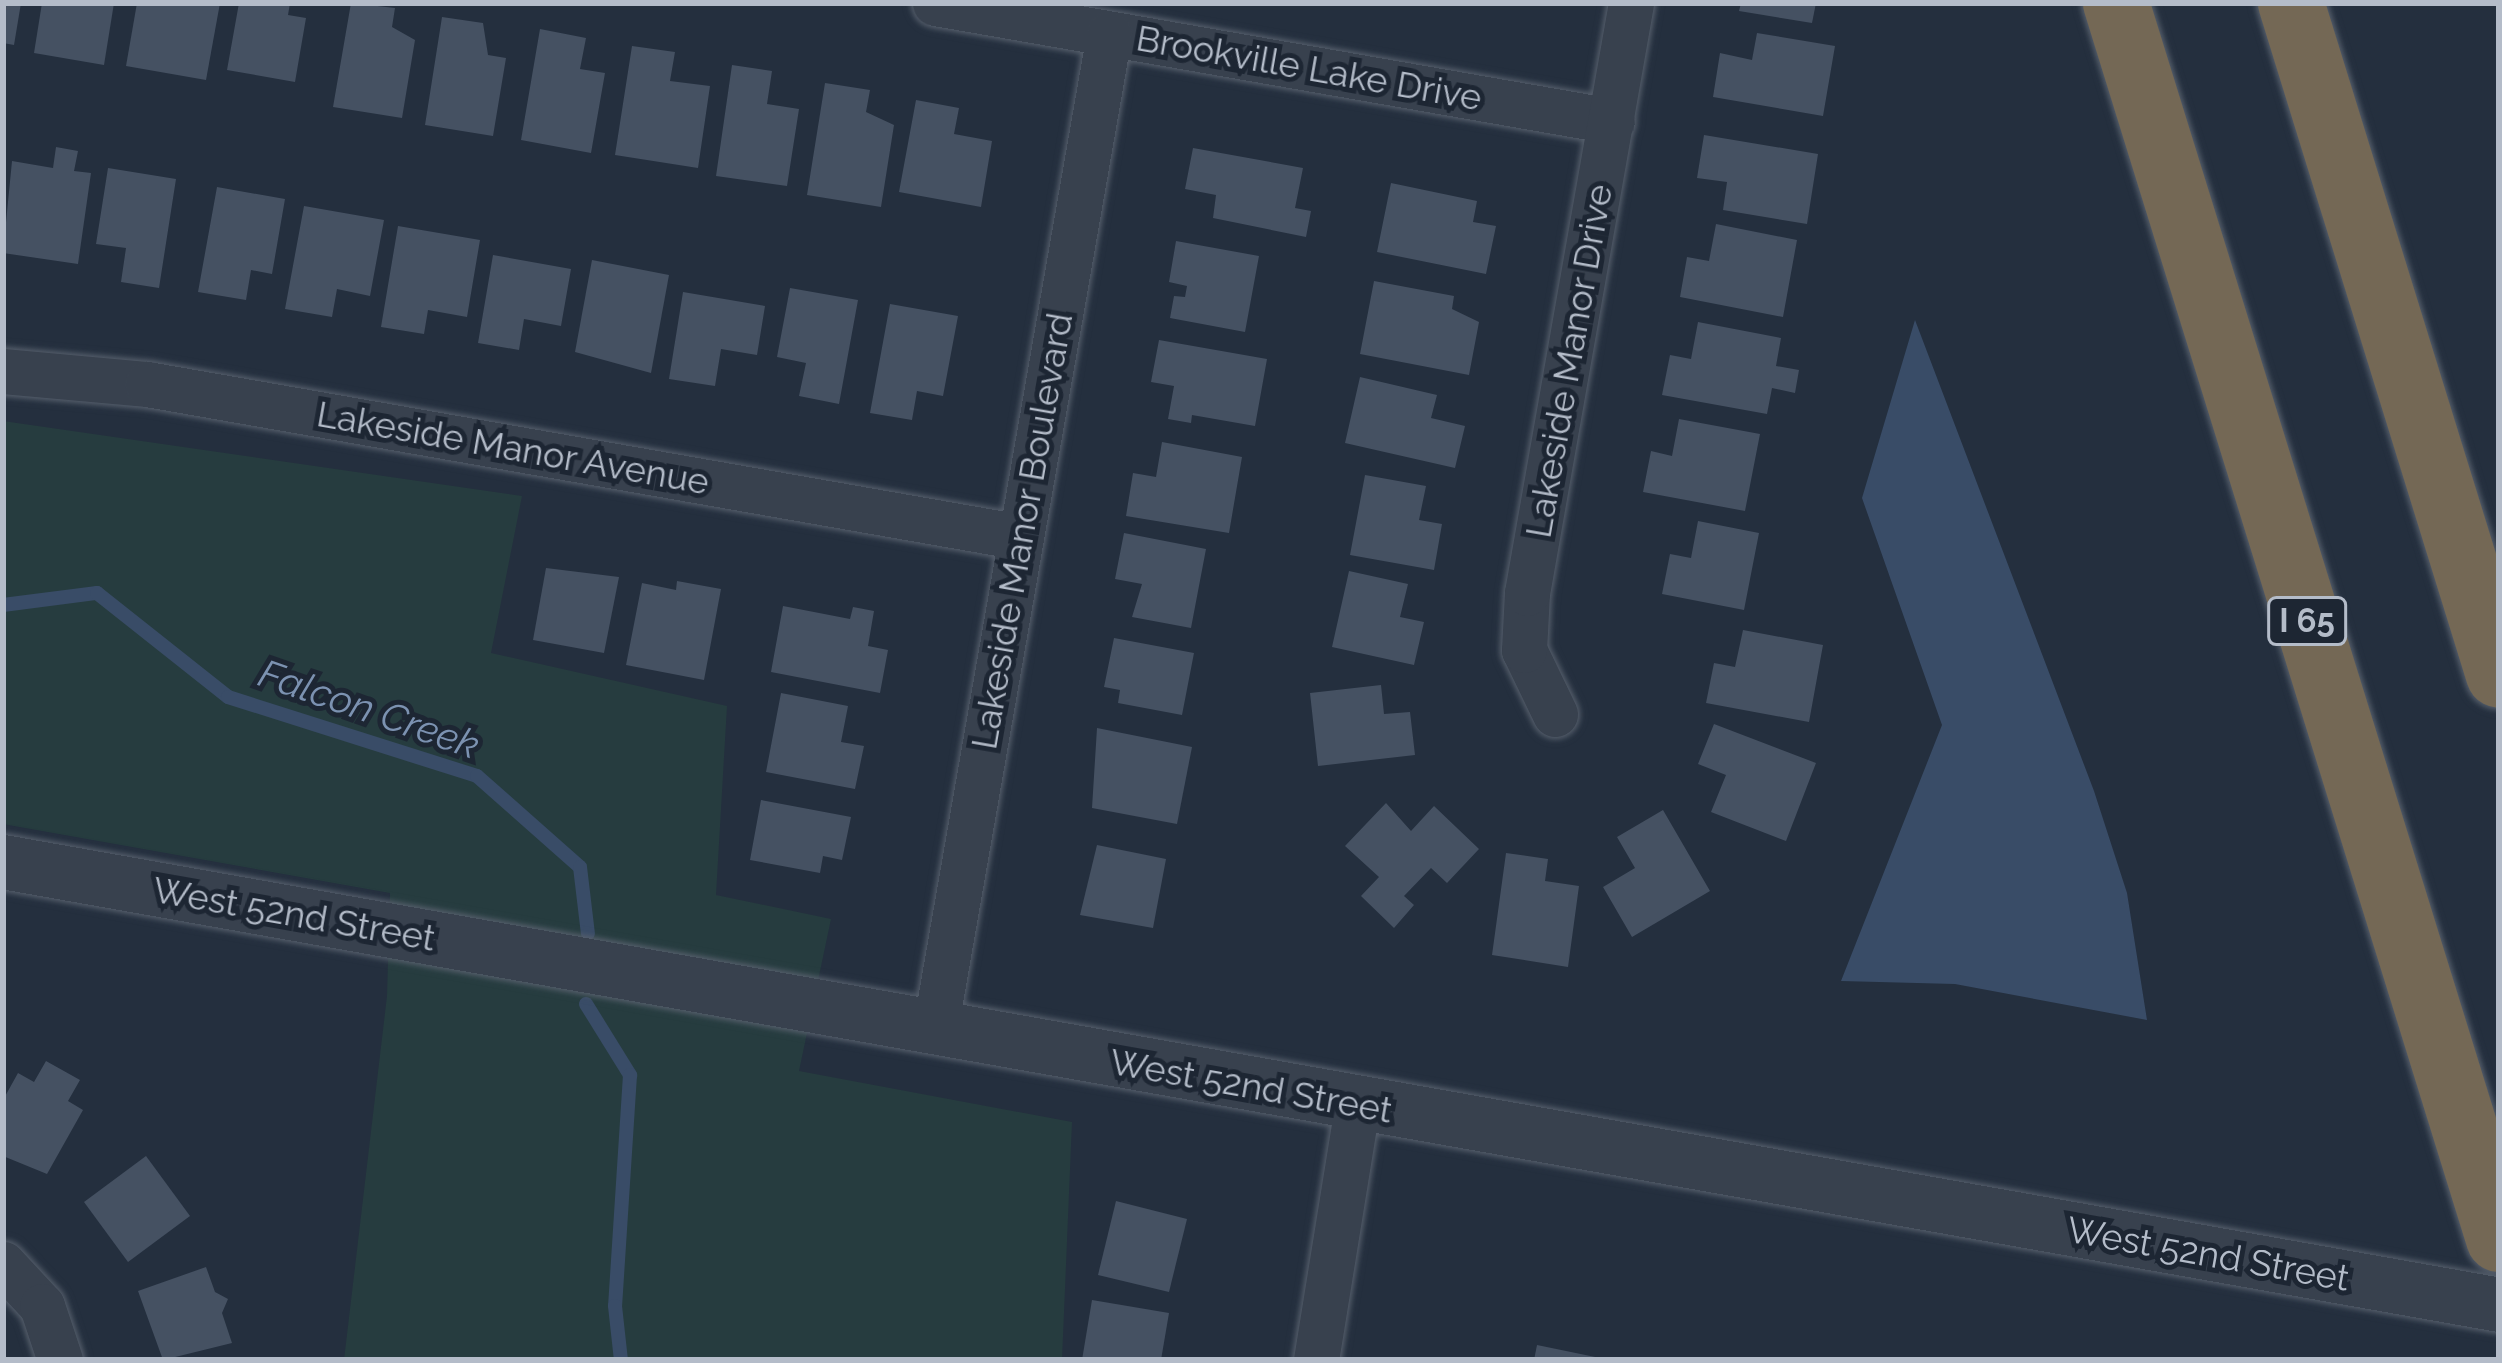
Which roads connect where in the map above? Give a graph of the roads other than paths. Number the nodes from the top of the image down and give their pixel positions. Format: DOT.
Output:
graph roads {
  1 [pos="935,3"];
  2 [pos="1631,3"];
  3 [pos="2116,3"];
  4 [pos="2290,3"];
  5 [pos="1109,34"];
  6 [pos="1612,121"];
  7 [pos="3,371"];
  8 [pos="1021,537"];
  9 [pos="2499,675"];
  10 [pos="1555,714"];
  11 [pos="3,862"];
  12 [pos="935,1029"];
  13 [pos="1357,1106"];
  14 [pos="2499,1239"];
  15 [pos="3,1264"];
  16 [pos="2499,1305"];
  17 [pos="60,1360"];
  18 [pos="1316,1360"];
  1 -- 5 [label="street, Brookville Lake Drive"];
  2 -- 6 [label="street, Lakeside Manor Drive"];
  3 -- 14 [label="highway, I 65"];
  4 -- 9 [label="highway"];
  5 -- 6 [label="street, Brookville Lake Drive"];
  5 -- 8 [label="street, Lakeside Manor Boulevard"];
  6 -- 10 [label="street, Lakeside Manor Drive"];
  7 -- 8 [label="street, Lakeside Manor Avenue"];
  8 -- 12 [label="street, Lakeside Manor Boulevard"];
  11 -- 12 [label="street, West 52nd Street"];
  12 -- 13 [label="street, West 52nd Street"];
  13 -- 16 [label="street, West 52nd Street"];
  13 -- 18 [label="street"];
  15 -- 17 [label="street"];
}
